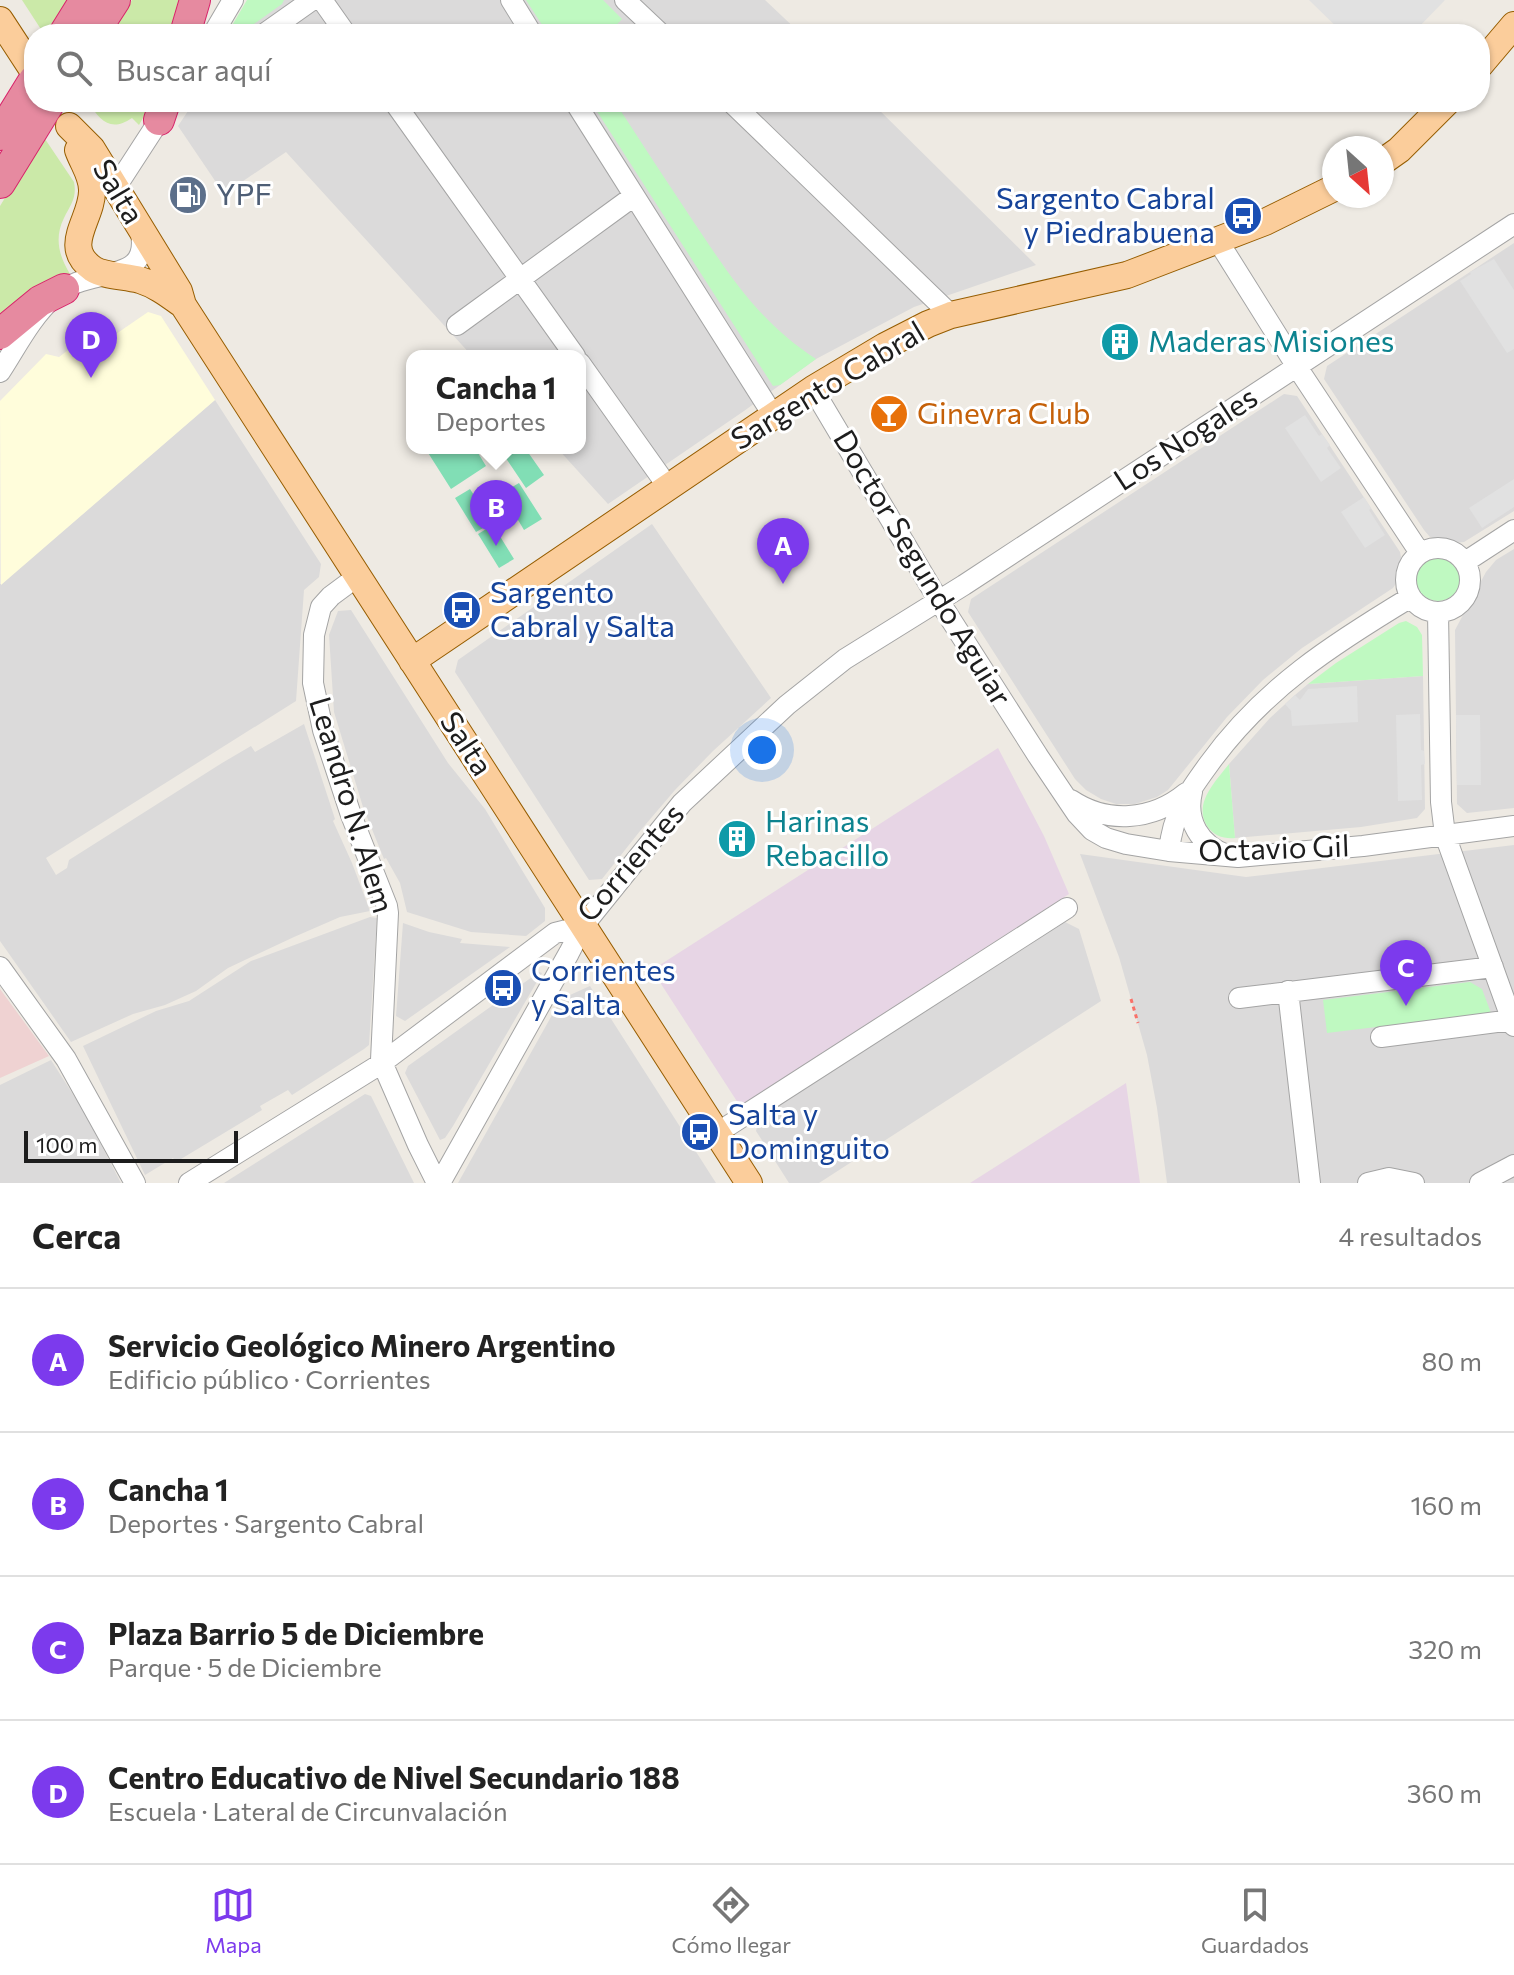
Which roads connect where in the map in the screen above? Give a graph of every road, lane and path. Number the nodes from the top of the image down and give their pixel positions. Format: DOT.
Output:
graph roads {
  1 [pos="85,0"];
  2 [pos="115,0"];
  3 [pos="195,0"];
  4 [pos="233,0"];
  5 [pos="312,0"];
  6 [pos="322,0"];
  7 [pos="511,0"];
  8 [pos="625,0"];
  9 [pos="0,20"];
  10 [pos="70,24"];
  11 [pos="99,24"];
  12 [pos="188,24"];
  13 [pos="219,24"];
  14 [pos="278,24"];
  15 [pos="339,24"];
  16 [pos="526,24"];
  17 [pos="650,24"];
  18 [pos="1514,25"];
  19 [pos="1490,53"];
  20 [pos="24,57"];
  21 [pos="27,112"];
  22 [pos="34,112"];
  23 [pos="50,112"];
  24 [pos="163,112"];
  25 [pos="401,112"];
  26 [pos="581,112"];
  27 [pos="741,112"];
  28 [pos="1437,112"];
  29 [pos="69,126"];
  30 [pos="0,135"];
  31 [pos="1394,154"];
  32 [pos="0,183"];
  33 [pos="116,187"];
  34 [pos="1322,194"];
  35 [pos="634,196"];
  36 [pos="1514,224"];
  37 [pos="140,228"];
  38 [pos="1218,241"];
  39 [pos="114,274"];
  40 [pos="520,279"];
  41 [pos="64,289"];
  42 [pos="183,305"];
  43 [pos="951,315"];
  44 [pos="457,325"];
  45 [pos="0,334"];
  46 [pos="571,350"];
  47 [pos="1297,367"];
  48 [pos="586,371"];
  49 [pos="0,372"];
  50 [pos="813,389"];
  51 [pos="773,415"];
  52 [pos="668,487"];
  53 [pos="1514,530"];
  54 [pos="1420,553"];
  55 [pos="1465,562"];
  56 [pos="358,576"];
  57 [pos="1411,597"];
  58 [pos="939,601"];
  59 [pos="1438,612"];
  60 [pos="412,661"];
  61 [pos="1032,747"];
  62 [pos="1194,785"];
  63 [pos="1063,794"];
  64 [pos="1514,826"];
  65 [pos="1445,835"];
  66 [pos="1169,851"];
  67 [pos="1238,857"];
  68 [pos="1067,908"];
  69 [pos="583,926"];
  70 [pos="0,967"];
  71 [pos="1493,967"];
  72 [pos="1288,991"];
  73 [pos="1239,998"];
  74 [pos="1131,999"];
  75 [pos="1138,1023"];
  76 [pos="1513,1023"];
  77 [pos="1381,1037"];
  78 [pos="382,1062"];
  79 [pos="717,1133"];
  80 [pos="1514,1165"];
  81 [pos="135,1183"];
  82 [pos="189,1183"];
  83 [pos="439,1183"];
  84 [pos="749,1183"];
  85 [pos="1310,1183"];
  86 [pos="1368,1183"];
  87 [pos="1414,1183"];
  88 [pos="1480,1183"];
  1 -- 10 [label="highway"];
  2 -- 11 [label="highway"];
  3 -- 12 [label="highway"];
  4 -- 13 [label="street"];
  5 -- 14 [label="street"];
  6 -- 15 [label="street"];
  7 -- 16 [label="street"];
  8 -- 17 [label="street"];
  9 -- 20 [label="main road"];
  18 -- 19 [label="main road"];
  21 -- 30 [label="highway"];
  22 -- 32 [label="highway"];
  23 -- 29 [label="main road, Salta"];
  24 -- 33 [label="street"];
  25 -- 40 [label="street"];
  26 -- 35 [label="street"];
  27 -- 43 [label="street"];
  28 -- 31 [label="main road"];
  29 -- 33 [label="main road, Salta"];
  29 -- 39 [label="main road, Salta"];
  33 -- 37 [label="main road, Salta"];
  34 -- 38 [label="main road, Sargento Cabral"];
  35 -- 40 [label="street"];
  35 -- 51 [label="street"];
  36 -- 47 [label="street, Los Nogales"];
  37 -- 39 [label="street"];
  37 -- 42 [label="main road, Salta"];
  38 -- 43 [label="main road, Sargento Cabral"];
  38 -- 47 [label="street"];
  39 -- 41 [label="street"];
  39 -- 42 [label="main road, Salta"];
  40 -- 44 [label="street"];
  40 -- 46 [label="street"];
  41 -- 45 [label="highway"];
  41 -- 49 [label="street"];
  42 -- 56 [label="main road, Salta"];
  43 -- 50 [label="main road, Sargento Cabral"];
  47 -- 54 [label="street"];
  47 -- 58 [label="street, Los Nogales"];
  48 -- 52 [label="street"];
  50 -- 51 [label="main road, Sargento Cabral"];
  50 -- 58 [label="street, Doctor Segundo Aguiar"];
  51 -- 52 [label="main road, Sargento Cabral"];
  52 -- 60 [label="main road, Sargento Cabral"];
  53 -- 55 [label="street"];
  54 -- 55 [label="street"];
  54 -- 57 [label="street"];
  55 -- 59 [label="street"];
  56 -- 60 [label="main road, Salta"];
  56 -- 78 [label="street, Leandro N. Alem"];
  57 -- 59 [label="street"];
  57 -- 62 [label="street"];
  58 -- 61 [label="street, Doctor Segundo Aguiar"];
  58 -- 69 [label="street, Corrientes"];
  59 -- 65 [label="street"];
  60 -- 69 [label="main road, Salta"];
  61 -- 63 [label="street, Octavio Gil"];
  62 -- 63 [label="street"];
  62 -- 66 [label="street"];
  62 -- 67 [label="street"];
  63 -- 66 [label="street, Octavio Gil"];
  64 -- 65 [label="street, Octavio Gil"];
  65 -- 67 [label="street, Octavio Gil"];
  65 -- 71 [label="street"];
  66 -- 67 [label="street, Octavio Gil"];
  68 -- 79 [label="street"];
  69 -- 78 [label="street, Corrientes"];
  69 -- 79 [label="main road, Salta"];
  69 -- 83 [label="street"];
  70 -- 81 [label="street"];
  71 -- 72 [label="street"];
  71 -- 76 [label="street"];
  72 -- 73 [label="street"];
  72 -- 85 [label="street"];
  74 -- 75 [label="path"];
  76 -- 77 [label="street"];
  78 -- 82 [label="street, Corrientes"];
  78 -- 83 [label="street, Leandro N. Alem"];
  79 -- 84 [label="main road, Salta"];
  80 -- 88 [label="street"];
  86 -- 87 [label="street"];
}
